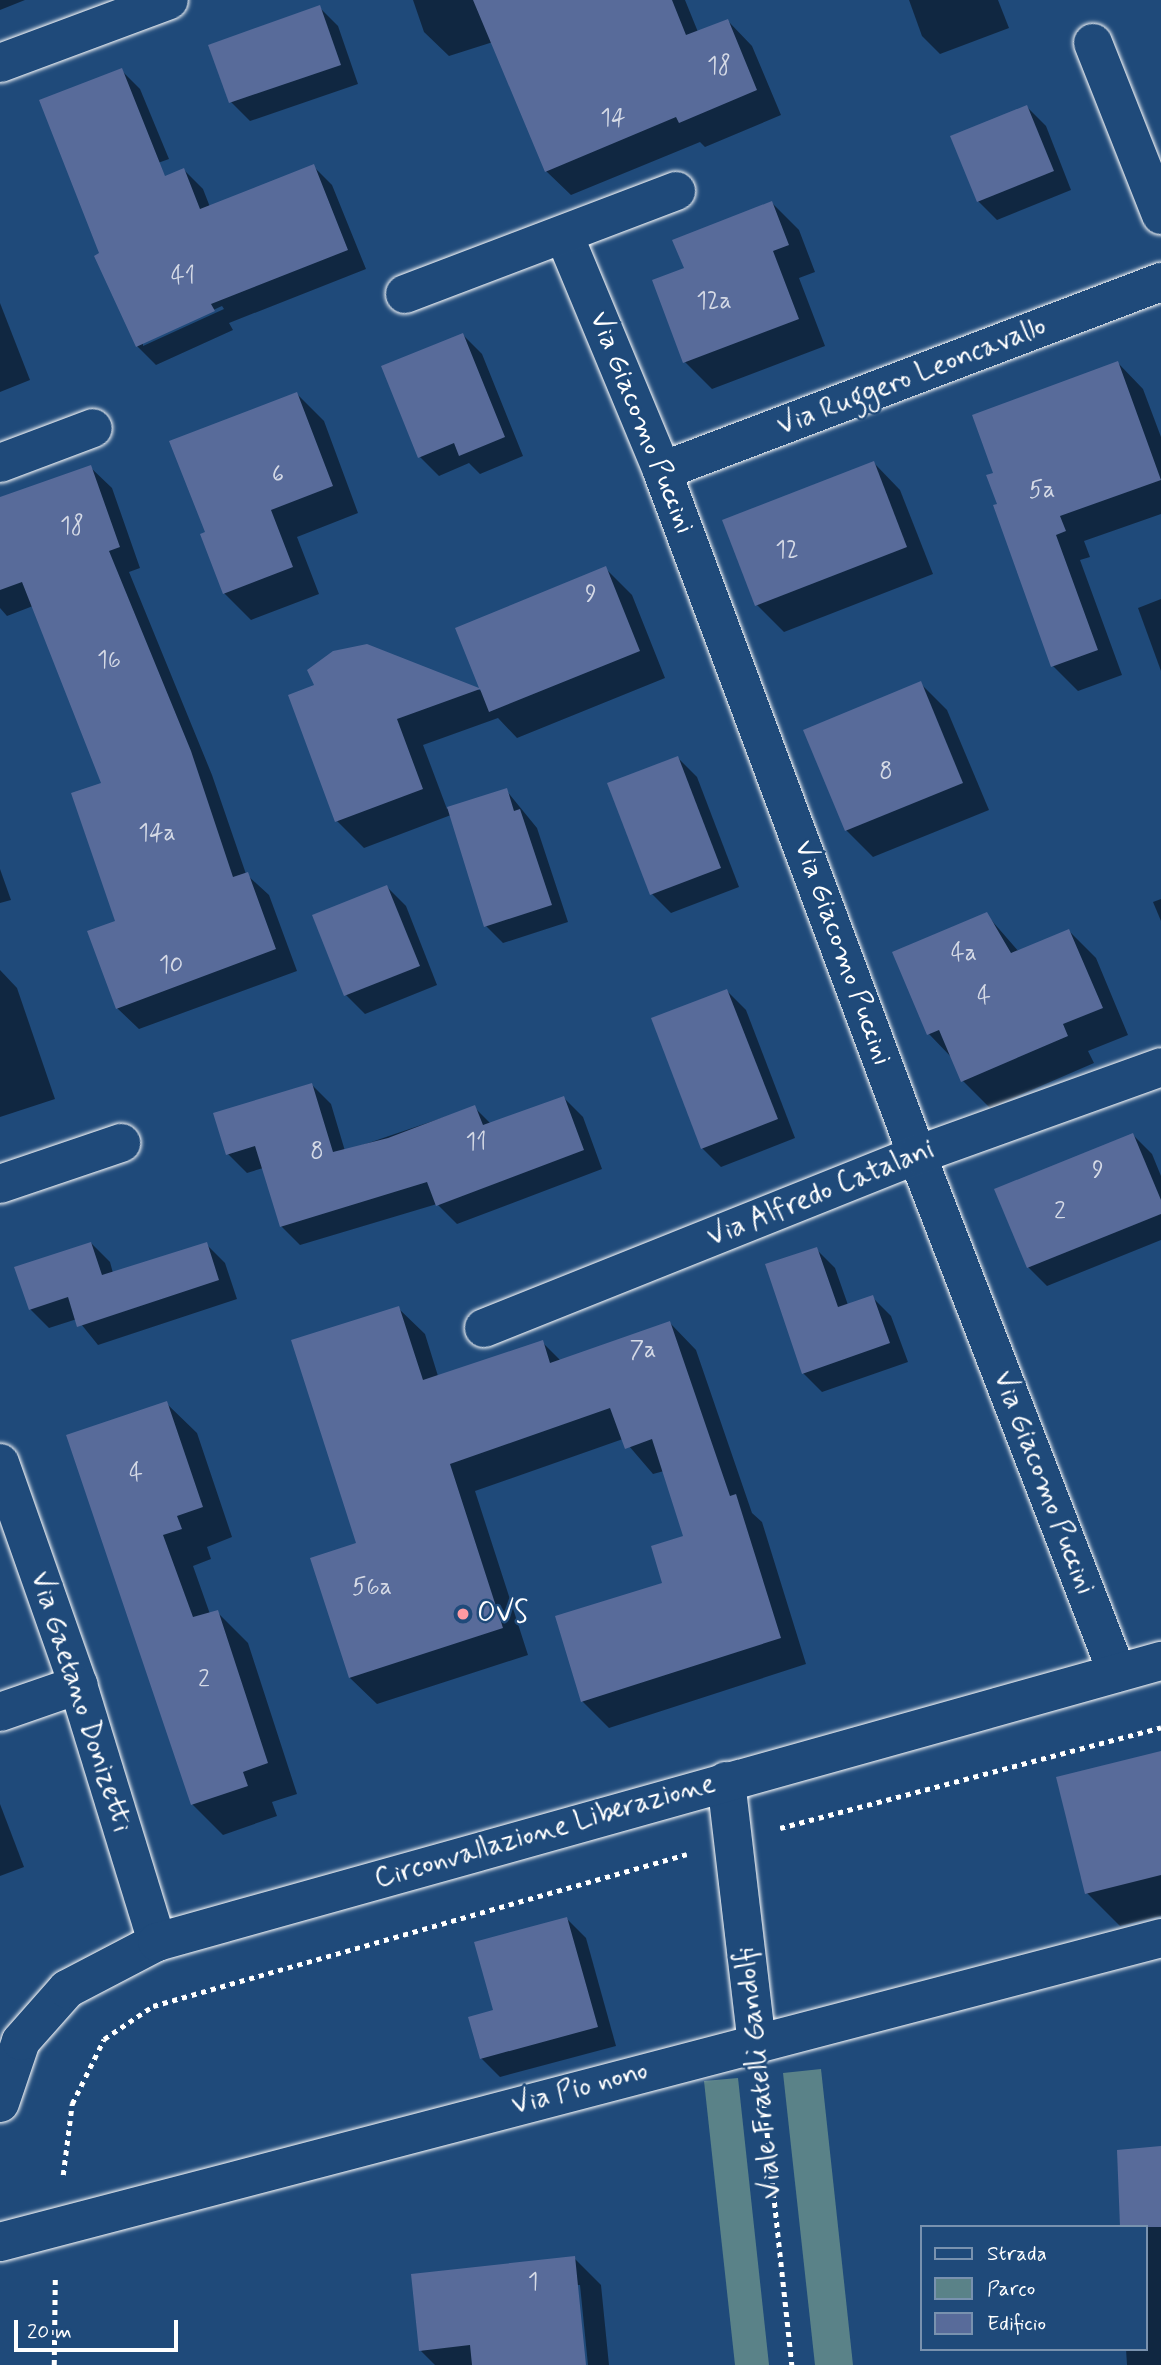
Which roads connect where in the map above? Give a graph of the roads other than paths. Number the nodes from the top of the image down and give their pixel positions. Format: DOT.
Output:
graph roads {
  1 [pos="169,0"];
  2 [pos="131,7"];
  3 [pos="1093,43"];
  4 [pos="0,63"];
  5 [pos="676,191"];
  6 [pos="1161,215"];
  7 [pos="564,235"];
  8 [pos="1161,282"];
  9 [pos="405,295"];
  10 [pos="93,428"];
  11 [pos="0,463"];
  12 [pos="662,471"];
  13 [pos="1161,1067"];
  14 [pos="121,1143"];
  15 [pos="917,1156"];
  16 [pos="0,1184"];
  17 [pos="484,1328"];
  18 [pos="0,1463"];
  19 [pos="1161,1661"];
  20 [pos="1116,1673"];
  21 [pos="78,1685"];
  22 [pos="0,1712"];
  23 [pos="726,1782"];
  24 [pos="1161,1938"];
  25 [pos="157,1942"];
  26 [pos="757,2043"];
  27 [pos="0,2103"];
  28 [pos="0,2242"];
  1 -- 2 [label="street"];
  2 -- 4 [label="street"];
  3 -- 6 [label="street"];
  5 -- 7 [label="street"];
  7 -- 9 [label="street"];
  7 -- 12 [label="street, Via Giacomo Puccini"];
  8 -- 12 [label="street, Via Ruggero Leoncavallo"];
  10 -- 11 [label="street"];
  12 -- 15 [label="street, Via Giacomo Puccini"];
  13 -- 15 [label="street, Via Alfredo Catalani"];
  14 -- 16 [label="street"];
  15 -- 17 [label="street, Via Alfredo Catalani"];
  15 -- 20 [label="street, Via Giacomo Puccini"];
  18 -- 21 [label="street, Via Gaetano Donizetti"];
  19 -- 20 [label="street, Circonvallazione Liberazione"];
  20 -- 23 [label="street, Circonvallazione Liberazione"];
  21 -- 22 [label="street"];
  21 -- 25 [label="street, Via Gaetano Donizetti"];
  23 -- 25 [label="street, Circonvallazione Liberazione"];
  23 -- 26 [label="street, Viale Fratelli Gandolfi"];
  24 -- 26 [label="street, Via Pio nono"];
  25 -- 27 [label="street, Circonvallazione Liberazione"];
  26 -- 28 [label="street, Via Pio nono"];
}
